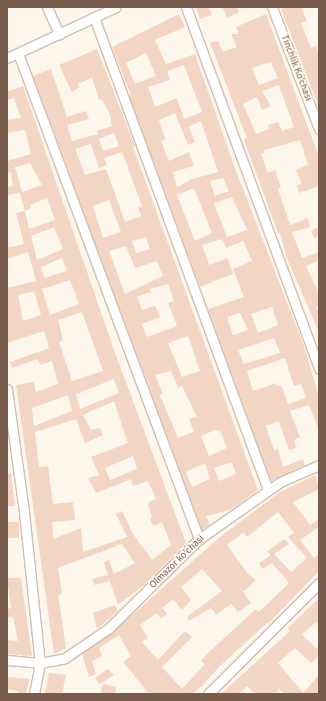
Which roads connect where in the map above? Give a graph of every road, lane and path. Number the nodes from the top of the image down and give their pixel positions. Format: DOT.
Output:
graph roads {
  1 [pos="48,7"];
  2 [pos="186,7"];
  3 [pos="272,7"];
  4 [pos="112,8"];
  5 [pos="94,17"];
  6 [pos="58,34"];
  7 [pos="18,53"];
  8 [pos="7,58"];
  9 [pos="319,129"];
  10 [pos="319,369"];
  11 [pos="7,389"];
  12 [pos="319,465"];
  13 [pos="268,490"];
  14 [pos="199,539"];
  15 [pos="319,582"];
  16 [pos="7,660"];
  17 [pos="40,663"];
  18 [pos="34,694"];
  19 [pos="208,694"];
  1 -- 6 [label="street"];
  2 -- 10 [label="street"];
  3 -- 9 [label="street, Tinchlik Ko’chasi"];
  4 -- 5 [label="street"];
  5 -- 6 [label="street"];
  5 -- 13 [label="street"];
  6 -- 7 [label="street"];
  7 -- 8 [label="street"];
  7 -- 14 [label="street"];
  11 -- 17 [label="street"];
  12 -- 13 [label="street, Olmazor ko'chasi"];
  13 -- 14 [label="street, Olmazor ko'chasi"];
  14 -- 17 [label="street, Olmazor ko'chasi"];
  15 -- 19 [label="street"];
  16 -- 17 [label="street, Olmazor ko'chasi"];
  17 -- 18 [label="street"];
}
